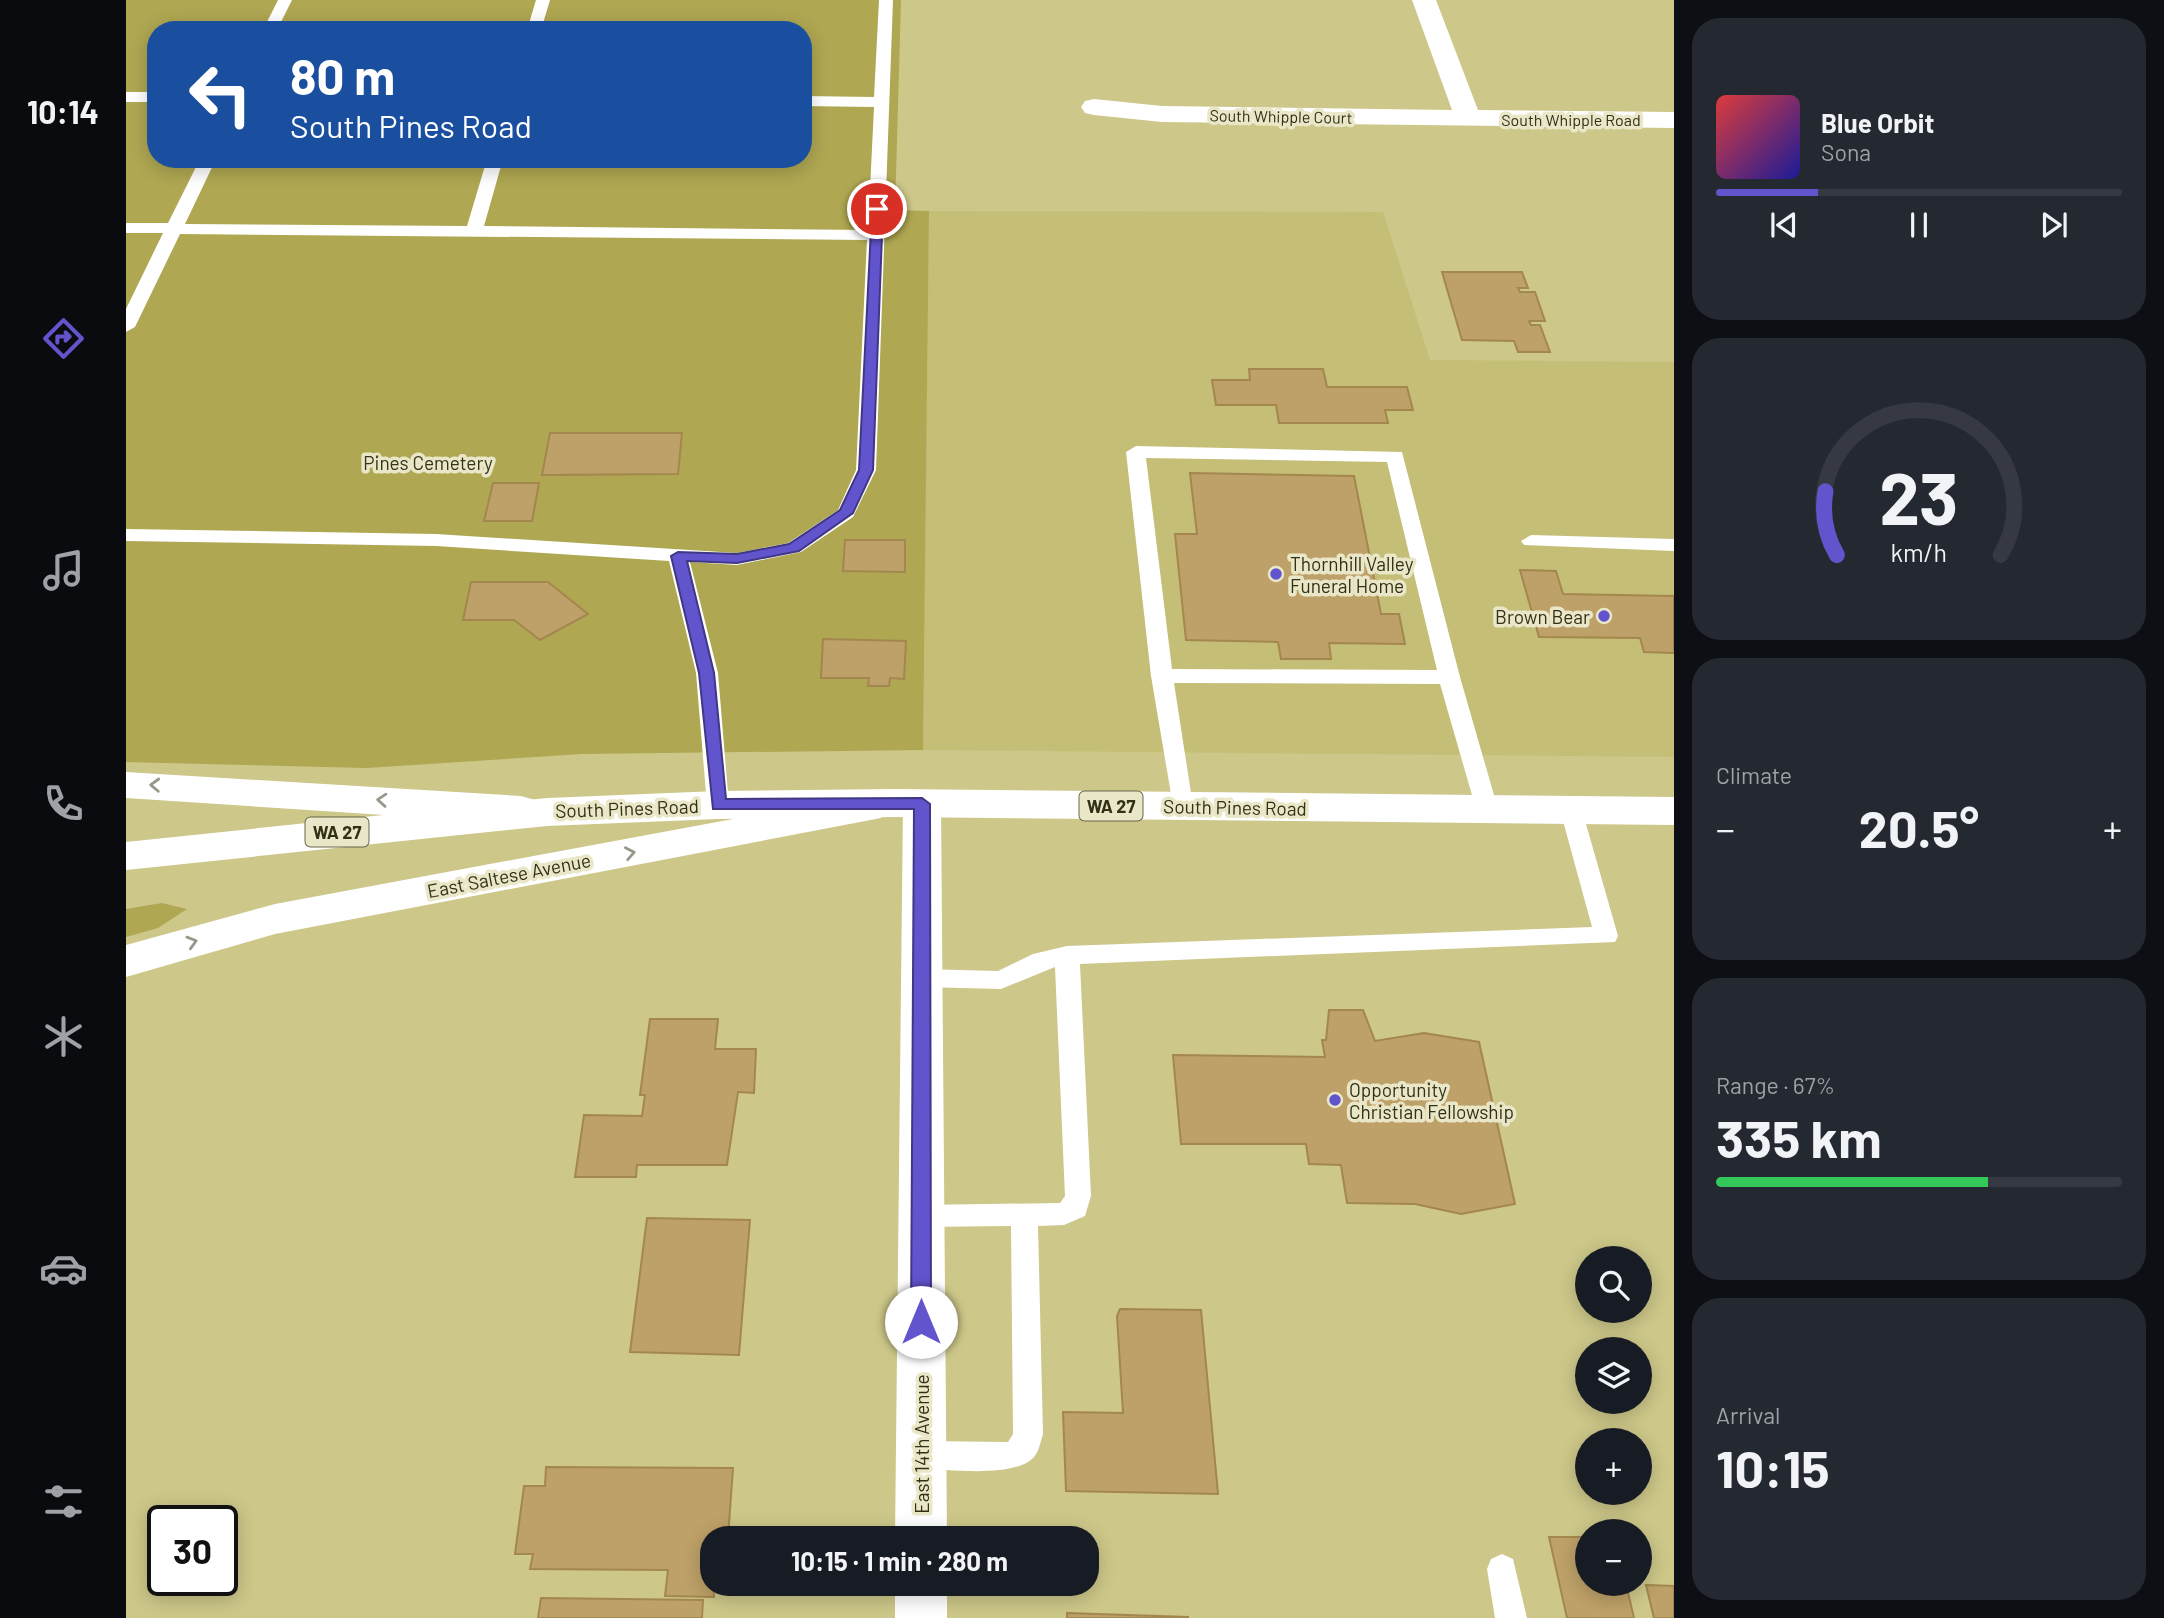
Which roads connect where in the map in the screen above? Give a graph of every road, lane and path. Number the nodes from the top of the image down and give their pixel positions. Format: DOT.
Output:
graph roads {
  1 [pos="285,0"];
  2 [pos="543,0"];
  3 [pos="886,0"];
  4 [pos="1424,0"];
  5 [pos="274,21"];
  6 [pos="537,21"];
  7 [pos="126,97"];
  8 [pos="147,97"];
  9 [pos="812,101"];
  10 [pos="882,102"];
  11 [pos="1094,107"];
  12 [pos="1468,118"];
  13 [pos="1674,120"];
  14 [pos="204,168"];
  15 [pos="492,168"];
  16 [pos="126,228"];
  17 [pos="175,228"];
  18 [pos="474,231"];
  19 [pos="876,235"];
  20 [pos="126,327"];
  21 [pos="126,534"];
  22 [pos="1531,541"];
  23 [pos="1674,545"];
  24 [pos="678,556"];
  25 [pos="1162,676"];
  26 [pos="1449,677"];
  27 [pos="126,785"];
  28 [pos="909,803"];
  29 [pos="718,805"];
  30 [pos="1182,806"];
  31 [pos="1487,809"];
  32 [pos="1572,810"];
  33 [pos="1674,811"];
  34 [pos="547,812"];
  35 [pos="126,856"];
  36 [pos="1068,956"];
  37 [pos="126,961"];
  38 [pos="921,978"];
  39 [pos="1024,1215"];
  40 [pos="921,1216"];
  41 [pos="921,1455"];
  42 [pos="921,1526"];
  43 [pos="1502,1569"];
  44 [pos="921,1596"];
  45 [pos="921,1618"];
  46 [pos="1511,1618"];
  1 -- 5 [label="lane"];
  2 -- 6 [label="lane"];
  3 -- 10 [label="lane"];
  4 -- 12 [label="street"];
  7 -- 8 [label="lane"];
  9 -- 10 [label="lane"];
  10 -- 19 [label="lane"];
  11 -- 12 [label="street, South Whipple Court"];
  12 -- 13 [label="street, South Whipple Road"];
  14 -- 17 [label="lane"];
  15 -- 18 [label="lane"];
  16 -- 17 [label="lane"];
  17 -- 18 [label="lane"];
  17 -- 20 [label="lane"];
  18 -- 19 [label="lane"];
  19 -- 24 [label="lane"];
  21 -- 24 [label="lane"];
  22 -- 23 [label="lane"];
  24 -- 29 [label="lane"];
  25 -- 26 [label="lane"];
  25 -- 26 [label="lane"];
  25 -- 30 [label="lane"];
  26 -- 31 [label="lane"];
  34 -- 27 [label="street, South Pines Road, one-way"];
  28 -- 29 [label="street, South Pines Road / WA 27"];
  28 -- 30 [label="street, South Pines Road / WA 27"];
  37 -- 28 [label="street, East Saltese Avenue, one-way"];
  28 -- 38 [label="street, East 14th Avenue"];
  29 -- 34 [label="street, South Pines Road / WA 27"];
  30 -- 31 [label="street, South Pines Road / WA 27"];
  31 -- 32 [label="street, South Pines Road / WA 27"];
  32 -- 33 [label="street, South Pines Road / WA 27"];
  32 -- 36 [label="lane"];
  34 -- 35 [label="street, WA 27"];
  36 -- 38 [label="lane"];
  36 -- 39 [label="lane"];
  38 -- 40 [label="street, East 14th Avenue"];
  39 -- 40 [label="lane"];
  39 -- 41 [label="lane"];
  40 -- 41 [label="street, East 14th Avenue"];
  41 -- 42 [label="street, East 14th Avenue"];
  43 -- 46 [label="lane"];
  44 -- 45 [label="street"];
}
